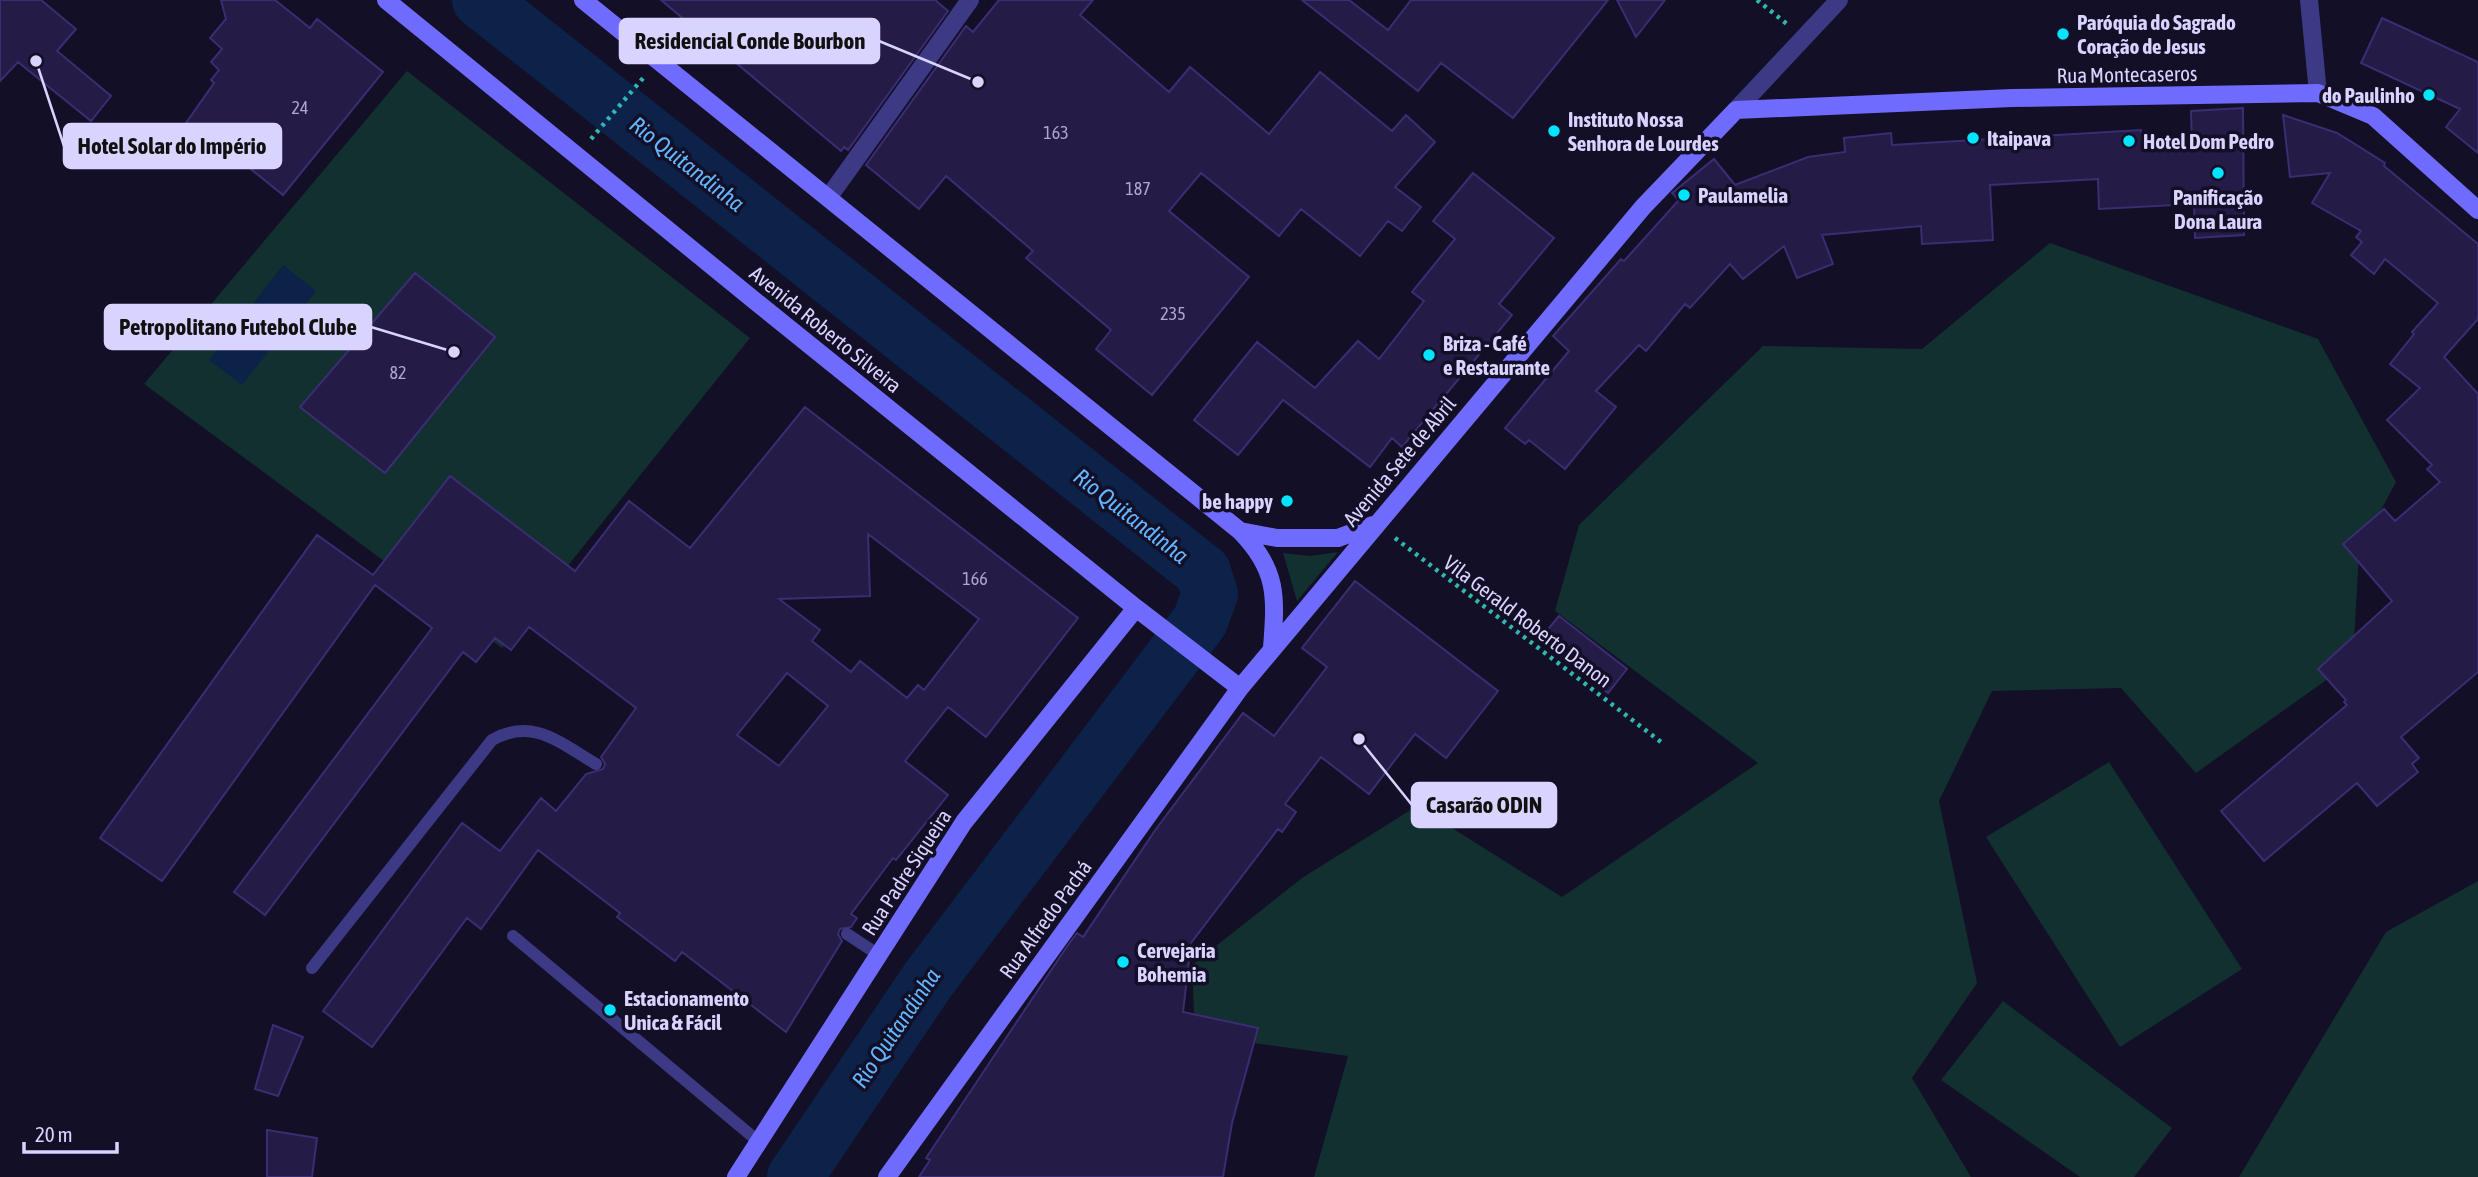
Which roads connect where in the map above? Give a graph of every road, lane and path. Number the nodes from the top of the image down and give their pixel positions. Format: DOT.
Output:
graph roads {
  1 [pos="386,0"];
  2 [pos="583,0"];
  3 [pos="970,0"];
  4 [pos="1757,0"];
  5 [pos="1839,0"];
  6 [pos="2309,0"];
  7 [pos="1804,38"];
  8 [pos="658,60"];
  9 [pos="2318,93"];
  10 [pos="1736,110"];
  11 [pos="576,156"];
  12 [pos="828,198"];
  13 [pos="2478,210"];
  14 [pos="1376,524"];
  15 [pos="1240,531"];
  16 [pos="1141,611"];
  17 [pos="1272,648"];
  18 [pos="1240,688"];
  19 [pos="1661,742"];
  20 [pos="596,764"];
  21 [pos="847,934"];
  22 [pos="513,936"];
  23 [pos="878,955"];
  24 [pos="312,968"];
  25 [pos="759,1142"];
  26 [pos="737,1177"];
  27 [pos="887,1177"];
  1 -- 11 [label="main road, Avenida Roberto Silveira"];
  2 -- 8 [label="main road"];
  3 -- 12 [label="street"];
  4 -- 7 [label="path"];
  5 -- 7 [label="street"];
  6 -- 9 [label="street"];
  7 -- 10 [label="street"];
  8 -- 11 [label="path"];
  8 -- 12 [label="main road"];
  9 -- 10 [label="main road, Rua Montecaseros"];
  9 -- 13 [label="main road, Rua Montecaseros"];
  10 -- 14 [label="main road, Avenida Sete de Abril"];
  11 -- 16 [label="main road, Avenida Roberto Silveira"];
  12 -- 15 [label="main road"];
  14 -- 15 [label="main road"];
  14 -- 17 [label="main road, Avenida Sete de Abril"];
  14 -- 19 [label="path, Vila Gerald Roberto Danon"];
  15 -- 17 [label="main road"];
  16 -- 18 [label="main road, Avenida Roberto Silveira"];
  16 -- 23 [label="main road, Rua Padre Siqueira"];
  17 -- 18 [label="main road, Avenida Sete de Abril"];
  18 -- 27 [label="main road, Rua Alfredo Pachá"];
  20 -- 24 [label="lane"];
  21 -- 23 [label="lane"];
  22 -- 25 [label="lane"];
  23 -- 25 [label="main road, Rua Padre Siqueira"];
  25 -- 26 [label="main road, Rua Padre Siqueira"];
}
